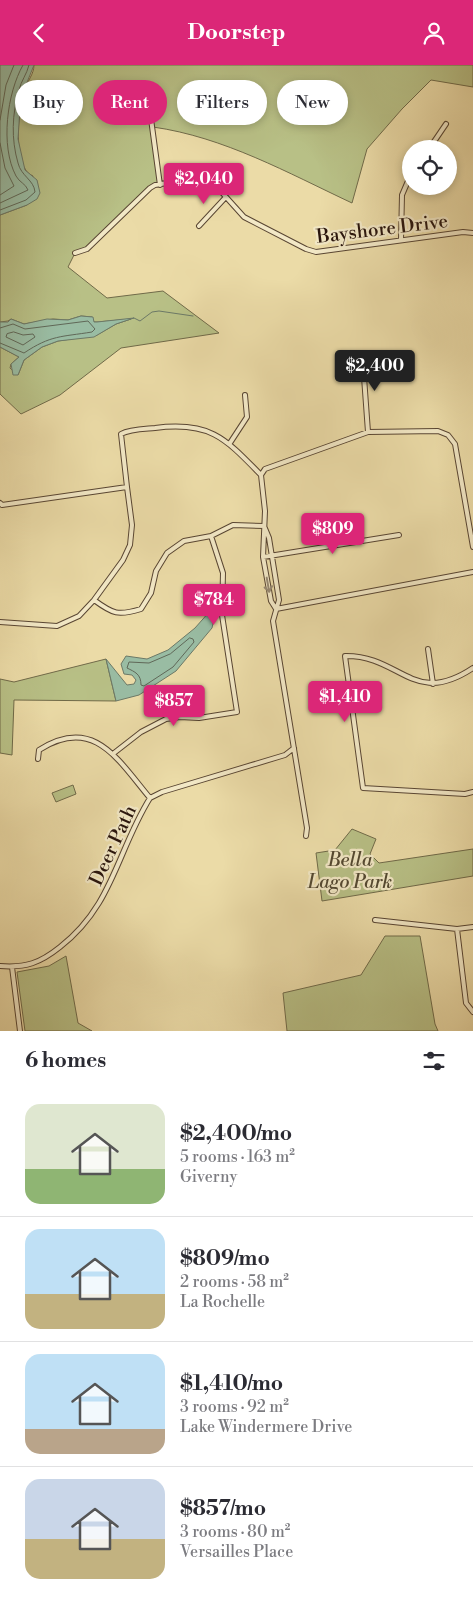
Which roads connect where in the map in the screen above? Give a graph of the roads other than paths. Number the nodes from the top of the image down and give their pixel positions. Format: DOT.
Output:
graph roads {
  1 [pos="446,124"];
  2 [pos="152,125"];
  3 [pos="435,140"];
  4 [pos="160,185"];
  5 [pos="402,195"];
  6 [pos="225,198"];
  7 [pos="199,226"];
  8 [pos="473,233"];
  9 [pos="401,240"];
  10 [pos="75,253"];
  11 [pos="403,368"];
  12 [pos="245,395"];
  13 [pos="368,432"];
  14 [pos="230,443"];
  15 [pos="261,475"];
  16 [pos="127,487"];
  17 [pos="0,503"];
  18 [pos="264,526"];
  19 [pos="399,535"];
  20 [pos="211,536"];
  21 [pos="473,547"];
  22 [pos="272,556"];
  23 [pos="263,557"];
  24 [pos="473,572"];
  25 [pos="94,600"];
  26 [pos="276,609"];
  27 [pos="0,622"];
  28 [pos="428,649"];
  29 [pos="473,668"];
  30 [pos="433,685"];
  31 [pos="294,748"];
  32 [pos="114,753"];
  33 [pos="38,759"];
  34 [pos="473,792"];
  35 [pos="150,798"];
  36 [pos="306,836"];
  37 [pos="375,920"];
  38 [pos="473,927"];
  39 [pos="457,929"];
  40 [pos="0,966"];
  41 [pos="12,967"];
  42 [pos="473,1012"];
  43 [pos="20,1031"];
  1 -- 3 [label="street"];
  2 -- 4 [label="street"];
  4 -- 6 [label="street, Bayshore Drive"];
  4 -- 10 [label="street, Bayshore Drive"];
  5 -- 9 [label="street"];
  6 -- 7 [label="street"];
  6 -- 9 [label="street, Bayshore Drive"];
  8 -- 9 [label="street, Bayshore Drive"];
  11 -- 13 [label="street"];
  12 -- 14 [label="street"];
  13 -- 15 [label="street"];
  13 -- 21 [label="street"];
  14 -- 15 [label="street"];
  14 -- 16 [label="street"];
  15 -- 18 [label="street"];
  16 -- 17 [label="street"];
  16 -- 25 [label="street"];
  18 -- 20 [label="street"];
  18 -- 22 [label="street"];
  18 -- 23 [label="street"];
  19 -- 22 [label="street"];
  20 -- 25 [label="street"];
  20 -- 32 [label="street"];
  22 -- 23 [label="street"];
  22 -- 26 [label="street"];
  23 -- 26 [label="street, one-way"];
  24 -- 26 [label="street"];
  25 -- 27 [label="street"];
  26 -- 31 [label="street"];
  28 -- 30 [label="street"];
  29 -- 30 [label="street"];
  30 -- 34 [label="street"];
  31 -- 35 [label="street, Deer Path"];
  31 -- 36 [label="street"];
  32 -- 33 [label="street"];
  32 -- 35 [label="street"];
  35 -- 41 [label="street, Deer Path"];
  37 -- 39 [label="street"];
  38 -- 39 [label="street"];
  39 -- 42 [label="street"];
  40 -- 41 [label="street, Deer Path"];
  41 -- 43 [label="street"];
}
